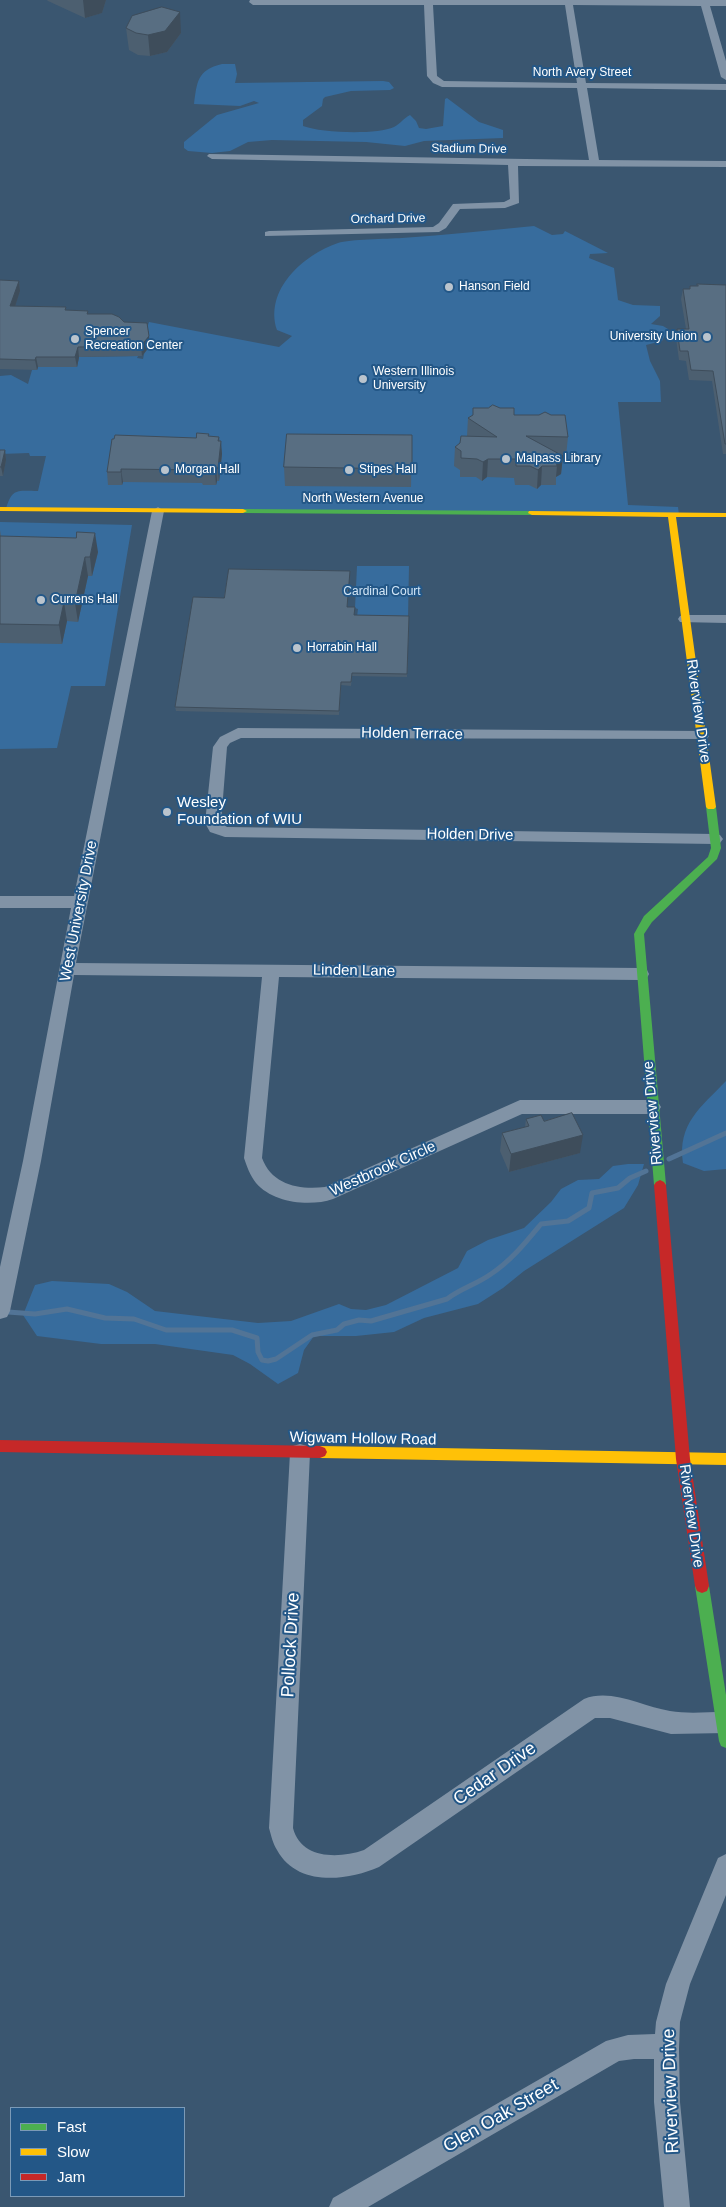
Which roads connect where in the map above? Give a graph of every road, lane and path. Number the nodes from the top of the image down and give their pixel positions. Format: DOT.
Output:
graph roads {
  1 [pos="428,1"];
  2 [pos="568,1"];
  3 [pos="253,2"];
  4 [pos="704,2"];
  5 [pos="726,3"];
  6 [pos="725,71"];
  7 [pos="581,86"];
  8 [pos="726,87"];
  9 [pos="212,156"];
  10 [pos="512,162"];
  11 [pos="594,163"];
  12 [pos="726,164"];
  13 [pos="269,234"];
  14 [pos="0,509"];
  15 [pos="158,511"];
  16 [pos="672,515"];
  17 [pos="726,515"];
  18 [pos="685,619"];
  19 [pos="726,619"];
  20 [pos="702,736"];
  21 [pos="225,832"];
  22 [pos="715,839"];
  23 [pos="0,902"];
  24 [pos="81,902"];
  25 [pos="67,969"];
  26 [pos="271,970"];
  27 [pos="642,974"];
  28 [pos="652,1107"];
  29 [pos="0,1311"];
  30 [pos="0,1446"];
  31 [pos="300,1452"];
  32 [pos="683,1459"];
  33 [pos="726,1459"];
  34 [pos="725,1732"];
  35 [pos="282,1838"];
  36 [pos="726,1866"];
  37 [pos="666,2049"];
  38 [pos="342,2207"];
  39 [pos="677,2207"];
  1 -- 2 [label="street"];
  1 -- 3 [label="street"];
  1 -- 7 [label="street, North Avery Street"];
  2 -- 4 [label="street"];
  2 -- 7 [label="street"];
  4 -- 5 [label="street"];
  4 -- 6 [label="street"];
  7 -- 8 [label="street, North Avery Street"];
  7 -- 11 [label="street"];
  9 -- 10 [label="street, Stadium Drive"];
  10 -- 11 [label="street, Stadium Drive"];
  10 -- 13 [label="street, Orchard Drive"];
  11 -- 12 [label="street, Stadium Drive"];
  14 -- 15 [label="street, North Western Avenue"];
  15 -- 16 [label="street, North Western Avenue"];
  15 -- 24 [label="street, West University Drive"];
  16 -- 17 [label="street, North Western Avenue"];
  16 -- 18 [label="street, Riverview Drive"];
  18 -- 19 [label="street"];
  18 -- 20 [label="street, Riverview Drive"];
  20 -- 21 [label="street, Holden Terrace"];
  20 -- 22 [label="street, Riverview Drive"];
  21 -- 22 [label="street, Holden Drive"];
  22 -- 27 [label="street, Riverview Drive"];
  23 -- 24 [label="street"];
  24 -- 25 [label="street, West University Drive"];
  25 -- 26 [label="street, Linden Lane"];
  25 -- 29 [label="street, West University Drive"];
  26 -- 27 [label="street, Linden Lane"];
  26 -- 28 [label="street, Westbrook Circle"];
  27 -- 28 [label="street, Riverview Drive"];
  28 -- 32 [label="street, Riverview Drive"];
  30 -- 31 [label="street, Wigwam Hollow Road"];
  31 -- 32 [label="street, Wigwam Hollow Road"];
  31 -- 35 [label="street, Pollock Drive"];
  32 -- 33 [label="street, Wigwam Hollow Road"];
  32 -- 34 [label="street, Riverview Drive"];
  34 -- 35 [label="street, Cedar Drive"];
  36 -- 37 [label="street, Riverview Drive"];
  37 -- 38 [label="street, Glen Oak Street"];
  37 -- 39 [label="street, Riverview Drive"];
}
